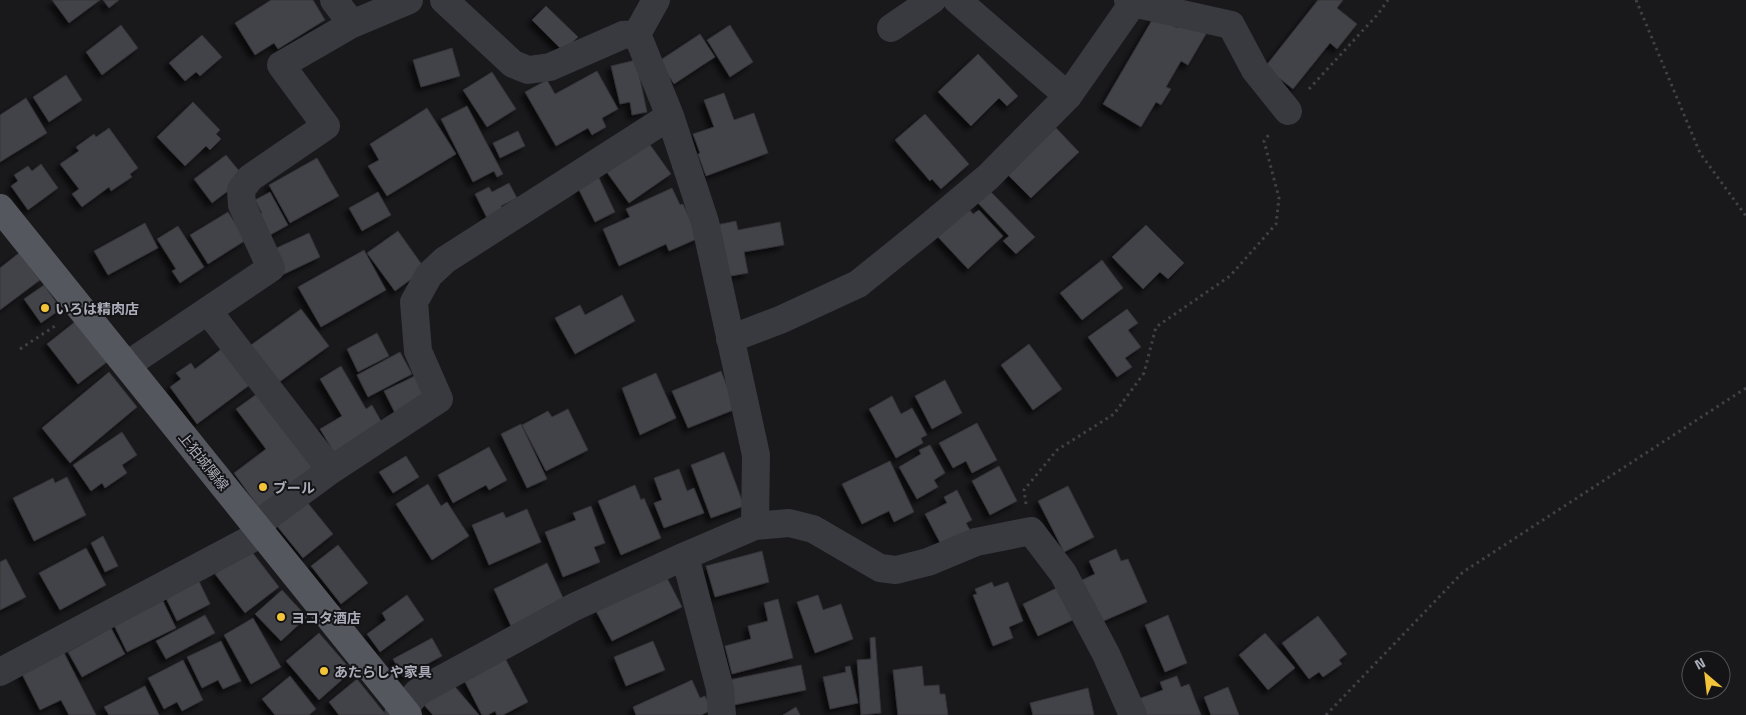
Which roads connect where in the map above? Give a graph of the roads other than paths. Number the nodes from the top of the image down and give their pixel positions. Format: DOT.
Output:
graph roads {
  1 [pos="334,0"];
  2 [pos="409,0"];
  3 [pos="444,0"];
  4 [pos="656,0"];
  5 [pos="932,0"];
  6 [pos="957,0"];
  7 [pos="1132,1"];
  8 [pos="352,24"];
  9 [pos="891,28"];
  10 [pos="637,34"];
  11 [pos="1068,96"];
  12 [pos="1288,111"];
  13 [pos="670,116"];
  14 [pos="0,208"];
  15 [pos="208,311"];
  16 [pos="730,339"];
  17 [pos="127,365"];
  18 [pos="330,470"];
  19 [pos="755,526"];
  20 [pos="258,528"];
  21 [pos="685,556"];
  22 [pos="0,672"];
  23 [pos="403,713"];
  24 [pos="722,715"];
  25 [pos="1133,715"];
  1 -- 8 [label="street"];
  2 -- 8 [label="street"];
  3 -- 10 [label="street"];
  4 -- 10 [label="street"];
  5 -- 9 [label="street"];
  6 -- 11 [label="street"];
  7 -- 11 [label="street"];
  7 -- 12 [label="street"];
  8 -- 15 [label="street"];
  10 -- 13 [label="street"];
  11 -- 16 [label="street"];
  13 -- 16 [label="street"];
  13 -- 18 [label="street"];
  14 -- 17 [label="main road, 上狛城陽線"];
  15 -- 17 [label="street"];
  15 -- 18 [label="street"];
  16 -- 19 [label="street"];
  17 -- 20 [label="main road, 上狛城陽線"];
  18 -- 20 [label="street"];
  19 -- 21 [label="street"];
  19 -- 25 [label="street"];
  20 -- 22 [label="street"];
  20 -- 23 [label="main road, 上狛城陽線"];
  21 -- 23 [label="street"];
  21 -- 24 [label="street"];
}
